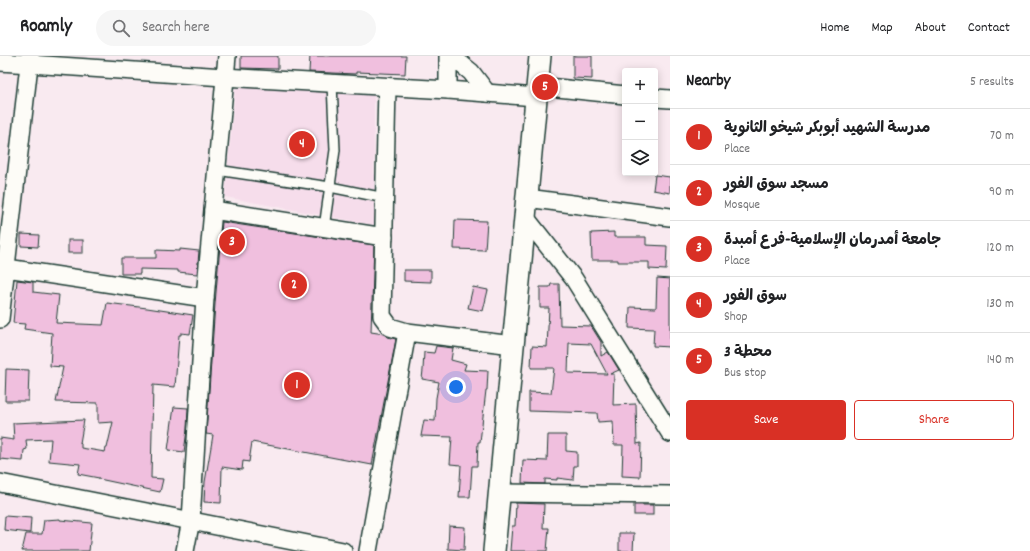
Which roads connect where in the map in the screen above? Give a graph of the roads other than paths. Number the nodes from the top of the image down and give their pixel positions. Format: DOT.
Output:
graph roads {
  1 [pos="227,56"];
  2 [pos="449,56"];
  3 [pos="540,56"];
  4 [pos="29,60"];
  5 [pos="0,62"];
  6 [pos="224,77"];
  7 [pos="332,84"];
  8 [pos="387,87"];
  9 [pos="448,90"];
  10 [pos="537,91"];
  11 [pos="487,93"];
  12 [pos="622,95"];
  13 [pos="658,98"];
  14 [pos="670,99"];
  15 [pos="216,170"];
  16 [pos="330,187"];
  17 [pos="384,198"];
  18 [pos="526,208"];
  19 [pos="213,210"];
  20 [pos="670,217"];
  21 [pos="324,228"];
  22 [pos="384,237"];
  23 [pos="3,267"];
  24 [pos="206,298"];
  25 [pos="0,319"];
  26 [pos="407,332"];
  27 [pos="513,345"];
  28 [pos="670,433"];
  29 [pos="0,483"];
  30 [pos="498,493"];
  31 [pos="670,495"];
  32 [pos="191,520"];
  33 [pos="185,551"];
  34 [pos="344,551"];
  35 [pos="368,551"];
  36 [pos="494,551"];
  1 -- 6 [label="street"];
  2 -- 9 [label="street"];
  2 -- 11 [label="street"];
  3 -- 10 [label="street"];
  4 -- 5 [label="street"];
  4 -- 6 [label="street"];
  4 -- 23 [label="street"];
  6 -- 7 [label="street"];
  6 -- 15 [label="street"];
  7 -- 8 [label="street"];
  7 -- 16 [label="lane"];
  8 -- 9 [label="street"];
  8 -- 17 [label="street"];
  9 -- 11 [label="street"];
  10 -- 11 [label="street"];
  10 -- 12 [label="street"];
  10 -- 18 [label="street"];
  13 -- 14 [label="street"];
  15 -- 16 [label="lane"];
  15 -- 19 [label="street"];
  16 -- 17 [label="lane"];
  16 -- 21 [label="lane"];
  17 -- 22 [label="street"];
  18 -- 20 [label="street"];
  18 -- 27 [label="street"];
  18 -- 28 [label="street"];
  19 -- 21 [label="street"];
  19 -- 24 [label="street"];
  21 -- 22 [label="street"];
  22 -- 26 [label="street"];
  23 -- 24 [label="street"];
  23 -- 25 [label="street"];
  24 -- 32 [label="street"];
  26 -- 27 [label="street"];
  26 -- 35 [label="street"];
  27 -- 30 [label="street"];
  29 -- 32 [label="street"];
  30 -- 31 [label="street"];
  30 -- 36 [label="street"];
  32 -- 33 [label="street"];
  32 -- 34 [label="street"];
}
